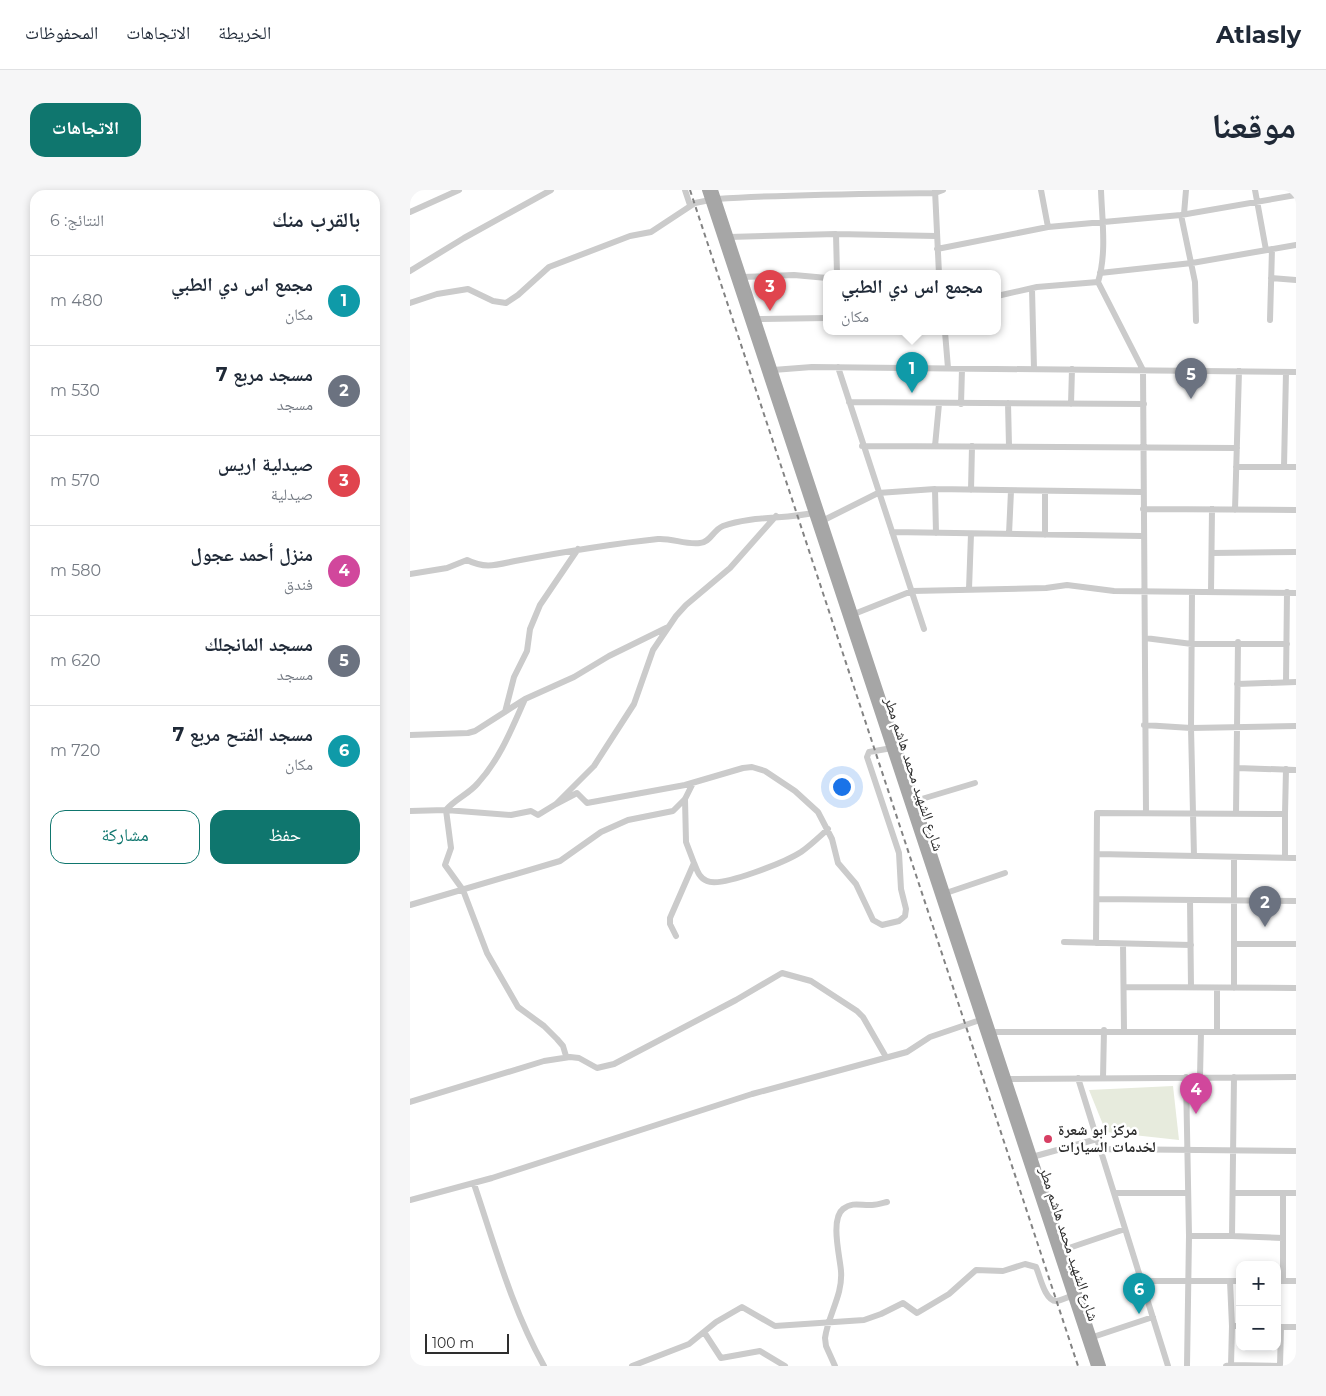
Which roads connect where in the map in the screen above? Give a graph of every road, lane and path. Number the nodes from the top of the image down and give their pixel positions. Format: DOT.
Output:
graph roads {
  1 [pos="459,190"];
  2 [pos="551,190"];
  3 [pos="685,190"];
  4 [pos="706,190"];
  5 [pos="714,190"];
  6 [pos="943,190"];
  7 [pos="1041,190"];
  8 [pos="1101,190"];
  9 [pos="1186,190"];
  10 [pos="1255,190"];
  11 [pos="935,191"];
  12 [pos="768,193"];
  13 [pos="1296,194"];
  14 [pos="714,199"];
  15 [pos="1257,201"];
  16 [pos="690,205"];
  17 [pos="410,212"];
  18 [pos="1182,215"];
  19 [pos="1104,224"];
  20 [pos="1048,227"];
  21 [pos="836,234"];
  22 [pos="729,236"];
  23 [pos="936,236"];
  24 [pos="1296,245"];
  25 [pos="937,249"];
  26 [pos="1269,250"];
  27 [pos="1192,263"];
  28 [pos="837,270"];
  29 [pos="940,270"];
  30 [pos="410,271"];
  31 [pos="1100,273"];
  32 [pos="742,277"];
  33 [pos="823,278"];
  34 [pos="1271,278"];
  35 [pos="1296,280"];
  36 [pos="1098,282"];
  37 [pos="1032,288"];
  38 [pos="1001,295"];
  39 [pos="410,303"];
  40 [pos="756,318"];
  41 [pos="823,318"];
  42 [pos="1270,320"];
  43 [pos="1196,321"];
  44 [pos="945,335"];
  45 [pos="838,368"];
  46 [pos="948,368"];
  47 [pos="962,369"];
  48 [pos="1034,369"];
  49 [pos="1072,369"];
  50 [pos="773,370"];
  51 [pos="1143,370"];
  52 [pos="1239,371"];
  53 [pos="1286,372"];
  54 [pos="1296,372"];
  55 [pos="849,402"];
  56 [pos="1008,403"];
  57 [pos="939,404"];
  58 [pos="961,404"];
  59 [pos="1071,404"];
  60 [pos="1144,404"];
  61 [pos="862,446"];
  62 [pos="936,446"];
  63 [pos="972,446"];
  64 [pos="1009,446"];
  65 [pos="1144,448"];
  66 [pos="1237,448"];
  67 [pos="1236,467"];
  68 [pos="1284,467"];
  69 [pos="1296,467"];
  70 [pos="935,490"];
  71 [pos="971,490"];
  72 [pos="1011,491"];
  73 [pos="1045,491"];
  74 [pos="1143,492"];
  75 [pos="878,493"];
  76 [pos="1143,508"];
  77 [pos="1212,510"];
  78 [pos="1235,510"];
  79 [pos="1296,510"];
  80 [pos="817,512"];
  81 [pos="776,516"];
  82 [pos="824,520"];
  83 [pos="892,532"];
  84 [pos="936,533"];
  85 [pos="971,534"];
  86 [pos="1009,534"];
  87 [pos="1045,535"];
  88 [pos="1142,536"];
  89 [pos="578,550"];
  90 [pos="1296,552"];
  91 [pos="1212,553"];
  92 [pos="410,574"];
  93 [pos="969,590"];
  94 [pos="912,591"];
  95 [pos="1144,591"];
  96 [pos="1192,592"];
  97 [pos="1211,592"];
  98 [pos="1287,592"];
  99 [pos="1296,593"];
  100 [pos="854,614"];
  101 [pos="669,626"];
  102 [pos="924,629"];
  103 [pos="1145,638"];
  104 [pos="1238,642"];
  105 [pos="1192,644"];
  106 [pos="1287,644"];
  107 [pos="1286,682"];
  108 [pos="1296,682"];
  109 [pos="1238,684"];
  110 [pos="525,699"];
  111 [pos="505,712"];
  112 [pos="1144,725"];
  113 [pos="1296,726"];
  114 [pos="1237,727"];
  115 [pos="1191,728"];
  116 [pos="410,735"];
  117 [pos="892,748"];
  118 [pos="1237,768"];
  119 [pos="1286,769"];
  120 [pos="1296,770"];
  121 [pos="693,783"];
  122 [pos="975,783"];
  123 [pos="685,799"];
  124 [pos="915,801"];
  125 [pos="556,804"];
  126 [pos="410,810"];
  127 [pos="446,810"];
  128 [pos="1146,812"];
  129 [pos="1194,813"];
  130 [pos="1236,814"];
  131 [pos="1285,814"];
  132 [pos="828,829"];
  133 [pos="1097,854"];
  134 [pos="1194,856"];
  135 [pos="1234,858"];
  136 [pos="1285,858"];
  137 [pos="1296,858"];
  138 [pos="694,863"];
  139 [pos="1005,873"];
  140 [pos="463,890"];
  141 [pos="946,893"];
  142 [pos="1097,899"];
  143 [pos="1190,900"];
  144 [pos="1234,900"];
  145 [pos="1296,901"];
  146 [pos="410,905"];
  147 [pos="676,936"];
  148 [pos="1064,942"];
  149 [pos="1096,943"];
  150 [pos="1123,944"];
  151 [pos="1234,944"];
  152 [pos="1296,944"];
  153 [pos="1191,945"];
  154 [pos="1124,987"];
  155 [pos="1191,987"];
  156 [pos="1218,988"];
  157 [pos="1234,988"];
  158 [pos="1296,988"];
  159 [pos="980,1020"];
  160 [pos="1104,1030"];
  161 [pos="1124,1030"];
  162 [pos="991,1032"];
  163 [pos="1201,1032"];
  164 [pos="1217,1032"];
  165 [pos="1296,1032"];
  166 [pos="566,1056"];
  167 [pos="886,1057"];
  168 [pos="1186,1077"];
  169 [pos="1200,1077"];
  170 [pos="1234,1077"];
  171 [pos="1296,1077"];
  172 [pos="1078,1078"];
  173 [pos="1103,1078"];
  174 [pos="1007,1079"];
  175 [pos="410,1102"];
  176 [pos="1097,1139"];
  177 [pos="1100,1149"];
  178 [pos="1188,1149"];
  179 [pos="1233,1150"];
  180 [pos="1296,1151"];
  181 [pos="1032,1157"];
  182 [pos="474,1184"];
  183 [pos="1114,1193"];
  184 [pos="1188,1193"];
  185 [pos="1233,1193"];
  186 [pos="1283,1193"];
  187 [pos="1296,1194"];
  188 [pos="410,1200"];
  189 [pos="888,1202"];
  190 [pos="1125,1229"];
  191 [pos="1189,1236"];
  192 [pos="1232,1236"];
  193 [pos="1283,1238"];
  194 [pos="1063,1250"];
  195 [pos="1281,1267"];
  196 [pos="1142,1281"];
  197 [pos="1188,1281"];
  198 [pos="1230,1281"];
  199 [pos="1236,1281"];
  200 [pos="1281,1281"];
  201 [pos="1296,1281"];
  202 [pos="1072,1296"];
  203 [pos="1153,1317"];
  204 [pos="830,1322"];
  205 [pos="1232,1326"];
  206 [pos="1236,1326"];
  207 [pos="1281,1327"];
  208 [pos="1296,1327"];
  209 [pos="704,1332"];
  210 [pos="1089,1338"];
  211 [pos="1280,1351"];
  212 [pos="544,1366"];
  213 [pos="632,1366"];
  214 [pos="785,1366"];
  215 [pos="835,1366"];
  216 [pos="1095,1366"];
  217 [pos="1102,1366"];
  218 [pos="1168,1366"];
  219 [pos="1187,1366"];
  220 [pos="1228,1366"];
  221 [pos="1280,1366"];
  1 -- 17 [label="street"];
  2 -- 30 [label="street"];
  3 -- 16 [label="street"];
  4 -- 14 [label="main road, شارع الشهيد محمد هاشم مطر"];
  5 -- 14 [label="main road, شارع الشهيد محمد هاشم مطر"];
  6 -- 11 [label="street"];
  7 -- 20 [label="street"];
  8 -- 19 [label="street"];
  9 -- 18 [label="street"];
  10 -- 15 [label="street"];
  11 -- 12 [label="street"];
  11 -- 23 [label="street"];
  12 -- 14 [label="street"];
  13 -- 15 [label="street"];
  14 -- 16 [label="street"];
  14 -- 22 [label="main road, شارع الشهيد محمد هاشم مطر"];
  14 -- 80 [label="main road, شارع الشهيد محمد هاشم مطر"];
  15 -- 18 [label="street"];
  15 -- 26 [label="street"];
  16 -- 39 [label="street"];
  18 -- 19 [label="street"];
  18 -- 27 [label="street"];
  19 -- 20 [label="street"];
  19 -- 31 [label="street"];
  20 -- 25 [label="street"];
  21 -- 22 [label="street"];
  21 -- 23 [label="street"];
  21 -- 28 [label="street"];
  22 -- 32 [label="main road, شارع الشهيد محمد هاشم مطر"];
  23 -- 25 [label="street"];
  24 -- 26 [label="street"];
  25 -- 29 [label="street"];
  26 -- 27 [label="street"];
  26 -- 34 [label="street"];
  27 -- 31 [label="street"];
  27 -- 43 [label="street"];
  31 -- 36 [label="street"];
  32 -- 33 [label="street"];
  32 -- 40 [label="main road, شارع الشهيد محمد هاشم مطر"];
  34 -- 35 [label="street"];
  34 -- 42 [label="street"];
  36 -- 37 [label="street"];
  36 -- 51 [label="street"];
  37 -- 38 [label="street"];
  37 -- 48 [label="street"];
  40 -- 41 [label="street"];
  40 -- 50 [label="main road, شارع الشهيد محمد هاشم مطر"];
  44 -- 46 [label="street"];
  45 -- 46 [label="street"];
  45 -- 50 [label="street"];
  45 -- 55 [label="street"];
  46 -- 47 [label="street"];
  47 -- 48 [label="street"];
  47 -- 58 [label="street"];
  48 -- 49 [label="street"];
  49 -- 51 [label="street"];
  49 -- 59 [label="street"];
  50 -- 80 [label="main road, شارع الشهيد محمد هاشم مطر"];
  51 -- 52 [label="street"];
  51 -- 60 [label="street"];
  52 -- 53 [label="street"];
  52 -- 66 [label="street"];
  53 -- 54 [label="street"];
  53 -- 68 [label="street"];
  55 -- 57 [label="street"];
  55 -- 61 [label="street"];
  56 -- 58 [label="street"];
  56 -- 59 [label="street"];
  56 -- 64 [label="street"];
  57 -- 58 [label="street"];
  57 -- 62 [label="street"];
  59 -- 60 [label="street"];
  60 -- 65 [label="street"];
  61 -- 62 [label="street"];
  61 -- 75 [label="street"];
  62 -- 63 [label="street"];
  63 -- 64 [label="street"];
  63 -- 71 [label="street"];
  64 -- 65 [label="street"];
  65 -- 66 [label="street"];
  65 -- 74 [label="street"];
  66 -- 67 [label="street"];
  67 -- 68 [label="street"];
  67 -- 78 [label="street"];
  68 -- 69 [label="street"];
  70 -- 71 [label="street"];
  70 -- 75 [label="street"];
  70 -- 84 [label="street"];
  71 -- 72 [label="street"];
  72 -- 73 [label="street"];
  72 -- 86 [label="street"];
  73 -- 74 [label="street"];
  73 -- 87 [label="street"];
  74 -- 76 [label="street"];
  75 -- 82 [label="street"];
  75 -- 83 [label="street"];
  76 -- 77 [label="street"];
  76 -- 88 [label="street"];
  77 -- 78 [label="street"];
  77 -- 91 [label="street"];
  78 -- 79 [label="street"];
  80 -- 81 [label="street"];
  80 -- 82 [label="main road, شارع الشهيد محمد هاشم مطر"];
  80 -- 117 [label="main road, شارع الشهيد محمد هاشم مطر"];
  81 -- 89 [label="street"];
  81 -- 101 [label="street"];
  82 -- 100 [label="main road, شارع الشهيد محمد هاشم مطر"];
  83 -- 84 [label="street"];
  83 -- 94 [label="street"];
  84 -- 85 [label="street"];
  85 -- 86 [label="street"];
  85 -- 93 [label="street"];
  86 -- 87 [label="street"];
  87 -- 88 [label="street"];
  88 -- 95 [label="street"];
  89 -- 92 [label="street"];
  89 -- 111 [label="street"];
  90 -- 91 [label="street"];
  91 -- 97 [label="street"];
  93 -- 94 [label="street"];
  93 -- 95 [label="street"];
  94 -- 100 [label="street"];
  94 -- 102 [label="street"];
  95 -- 96 [label="street"];
  95 -- 103 [label="street"];
  96 -- 97 [label="street"];
  96 -- 105 [label="street"];
  97 -- 98 [label="street"];
  98 -- 99 [label="street"];
  98 -- 106 [label="street"];
  100 -- 124 [label="main road, شارع الشهيد محمد هاشم مطر"];
  101 -- 110 [label="street"];
  101 -- 125 [label="street"];
  103 -- 105 [label="street"];
  103 -- 112 [label="street"];
  104 -- 105 [label="street"];
  104 -- 106 [label="street"];
  104 -- 109 [label="street"];
  105 -- 115 [label="street"];
  106 -- 107 [label="street"];
  107 -- 108 [label="street"];
  107 -- 109 [label="street"];
  109 -- 114 [label="street"];
  110 -- 111 [label="street"];
  110 -- 127 [label="street"];
  111 -- 116 [label="street"];
  112 -- 115 [label="street"];
  112 -- 128 [label="street"];
  113 -- 114 [label="street"];
  114 -- 115 [label="street"];
  114 -- 118 [label="street"];
  115 -- 129 [label="street"];
  117 -- 132 [label="street"];
  117 -- 159 [label="main road, شارع الشهيد محمد هاشم مطر"];
  118 -- 119 [label="street"];
  118 -- 130 [label="street"];
  119 -- 120 [label="street"];
  119 -- 131 [label="street"];
  121 -- 123 [label="street"];
  121 -- 125 [label="street"];
  121 -- 132 [label="street"];
  122 -- 124 [label="street"];
  123 -- 138 [label="street"];
  123 -- 140 [label="street"];
  124 -- 141 [label="main road, شارع الشهيد محمد هاشم مطر"];
  125 -- 127 [label="street"];
  126 -- 127 [label="street"];
  127 -- 140 [label="street"];
  128 -- 129 [label="street"];
  128 -- 133 [label="street"];
  129 -- 130 [label="street"];
  129 -- 134 [label="street"];
  130 -- 131 [label="street"];
  131 -- 136 [label="street"];
  132 -- 138 [label="street"];
  133 -- 134 [label="street"];
  133 -- 142 [label="street"];
  134 -- 135 [label="street"];
  135 -- 136 [label="street"];
  135 -- 144 [label="street"];
  136 -- 137 [label="street"];
  138 -- 147 [label="street"];
  139 -- 141 [label="street"];
  140 -- 146 [label="street"];
  140 -- 166 [label="street"];
  141 -- 162 [label="main road, شارع الشهيد محمد هاشم مطر"];
  142 -- 143 [label="street"];
  142 -- 149 [label="street"];
  143 -- 144 [label="street"];
  143 -- 153 [label="street"];
  144 -- 145 [label="street"];
  144 -- 151 [label="street"];
  148 -- 149 [label="street"];
  149 -- 150 [label="street"];
  150 -- 153 [label="street"];
  150 -- 154 [label="street"];
  151 -- 152 [label="street"];
  151 -- 157 [label="street"];
  153 -- 155 [label="street"];
  154 -- 155 [label="street"];
  154 -- 161 [label="street"];
  155 -- 156 [label="street"];
  156 -- 157 [label="street"];
  156 -- 164 [label="street"];
  157 -- 158 [label="street"];
  159 -- 167 [label="street"];
  159 -- 202 [label="main road, شارع الشهيد محمد هاشم مطر"];
  160 -- 161 [label="street"];
  160 -- 162 [label="street"];
  160 -- 173 [label="street"];
  161 -- 163 [label="street"];
  162 -- 174 [label="main road, شارع الشهيد محمد هاشم مطر"];
  163 -- 164 [label="street"];
  163 -- 169 [label="street"];
  164 -- 165 [label="street"];
  166 -- 167 [label="street"];
  166 -- 175 [label="street"];
  167 -- 182 [label="street"];
  168 -- 169 [label="street"];
  168 -- 173 [label="street"];
  168 -- 178 [label="street"];
  169 -- 170 [label="street"];
  170 -- 171 [label="street"];
  170 -- 179 [label="street"];
  172 -- 173 [label="street"];
  172 -- 174 [label="street"];
  172 -- 176 [label="street"];
  174 -- 181 [label="main road, شارع الشهيد محمد هاشم مطر"];
  176 -- 177 [label="street"];
  176 -- 181 [label="street"];
  177 -- 178 [label="street"];
  177 -- 183 [label="street"];
  178 -- 179 [label="street"];
  178 -- 184 [label="street"];
  179 -- 180 [label="street"];
  179 -- 185 [label="street"];
  181 -- 194 [label="main road, شارع الشهيد محمد هاشم مطر"];
  182 -- 188 [label="street"];
  182 -- 212 [label="street"];
  183 -- 184 [label="street"];
  183 -- 190 [label="street"];
  184 -- 191 [label="street"];
  185 -- 186 [label="street"];
  185 -- 192 [label="street"];
  186 -- 187 [label="street"];
  186 -- 193 [label="street"];
  189 -- 204 [label="street"];
  190 -- 194 [label="street"];
  190 -- 196 [label="street"];
  191 -- 192 [label="street"];
  191 -- 197 [label="street"];
  192 -- 193 [label="street"];
  193 -- 195 [label="street"];
  194 -- 210 [label="main road, شارع الشهيد محمد هاشم مطر"];
  196 -- 197 [label="street"];
  196 -- 203 [label="street"];
  197 -- 198 [label="street"];
  197 -- 219 [label="street"];
  198 -- 199 [label="street"];
  198 -- 205 [label="street"];
  200 -- 201 [label="street"];
  202 -- 204 [label="street"];
  202 -- 210 [label="main road, شارع الشهيد محمد هاشم مطر"];
  203 -- 210 [label="street"];
  203 -- 218 [label="street"];
  204 -- 209 [label="street"];
  204 -- 215 [label="street"];
  205 -- 206 [label="street"];
  205 -- 220 [label="street"];
  207 -- 208 [label="street"];
  209 -- 213 [label="street"];
  209 -- 214 [label="street"];
  210 -- 216 [label="main road, شارع الشهيد محمد هاشم مطر"];
  210 -- 217 [label="main road, شارع الشهيد محمد هاشم مطر"];
  211 -- 221 [label="street"];
  220 -- 221 [label="street"];
}
